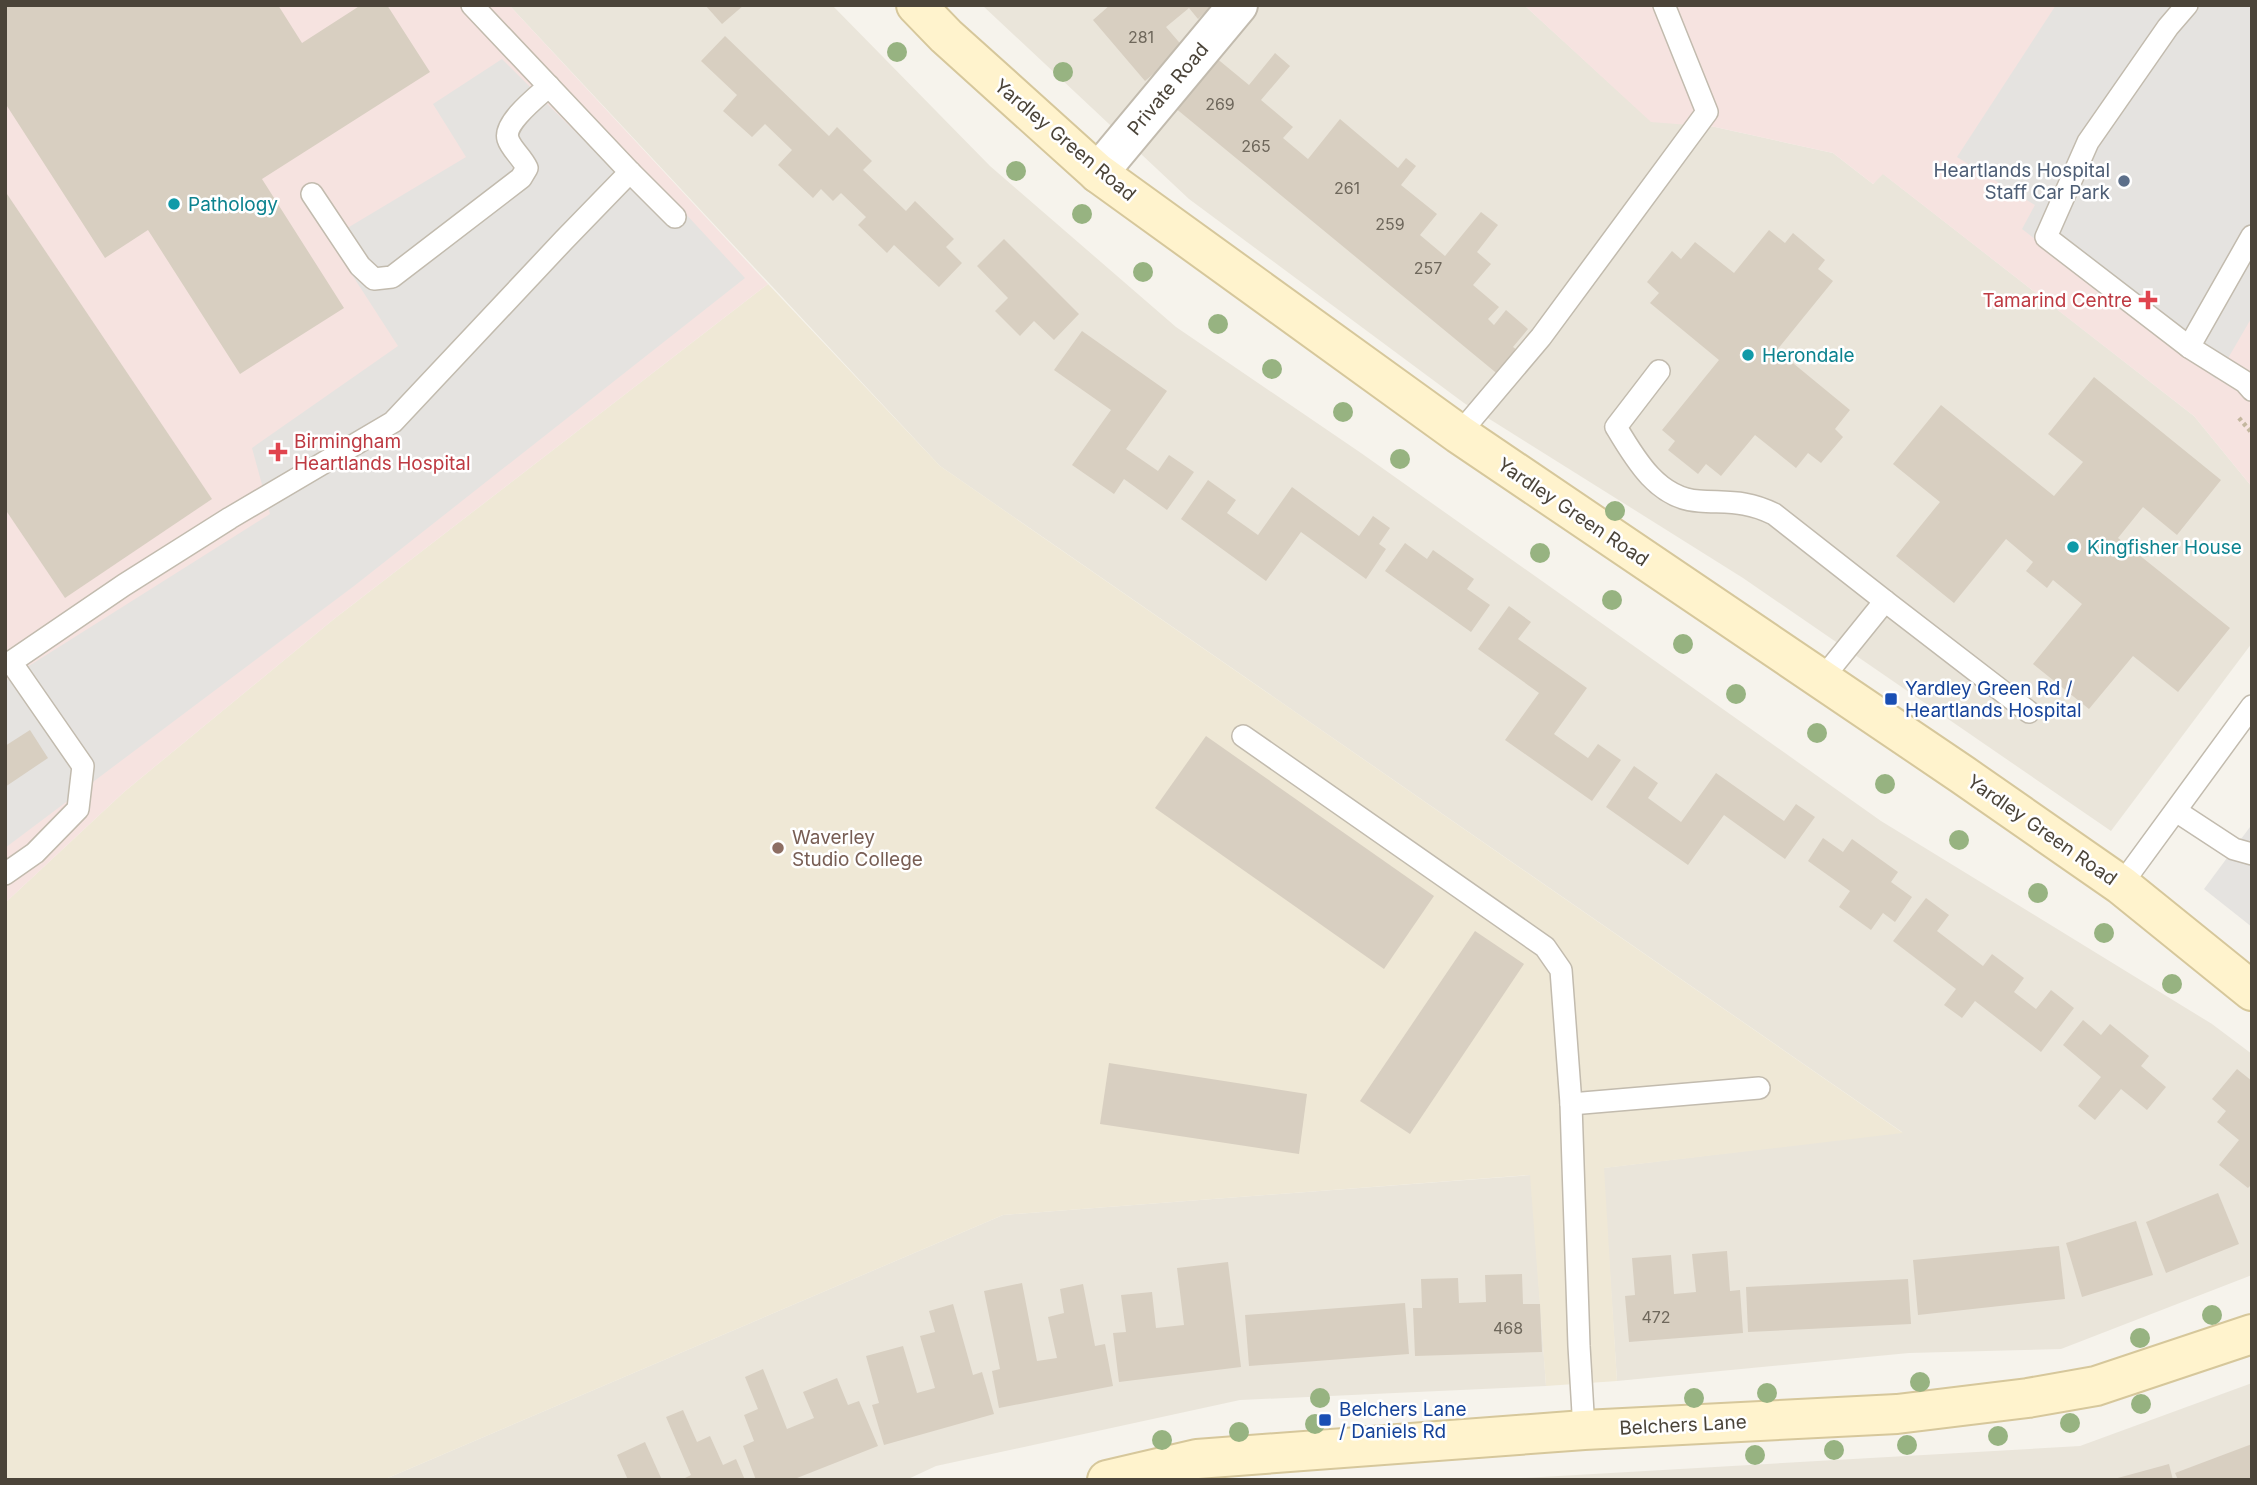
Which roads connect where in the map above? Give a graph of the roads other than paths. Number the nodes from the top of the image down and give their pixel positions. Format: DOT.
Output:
graph roads {
  1 [pos="472,5"];
  2 [pos="916,5"];
  3 [pos="1238,5"];
  4 [pos="1664,5"];
  5 [pos="2187,5"];
  6 [pos="549,86"];
  7 [pos="630,172"];
  8 [pos="1098,173"];
  9 [pos="312,194"];
  10 [pos="675,217"];
  11 [pos="2252,236"];
  12 [pos="2189,347"];
  13 [pos="1659,371"];
  14 [pos="2252,390"];
  15 [pos="1459,434"];
  16 [pos="1885,601"];
  17 [pos="1822,679"];
  18 [pos="2252,706"];
  19 [pos="2029,712"];
  20 [pos="1243,736"];
  21 [pos="2176,811"];
  22 [pos="2243,851"];
  23 [pos="2252,871"];
  24 [pos="5,874"];
  25 [pos="2121,885"];
  26 [pos="2252,991"];
  27 [pos="1759,1087"];
  28 [pos="1571,1104"];
  29 [pos="2252,1334"];
  30 [pos="1584,1430"];
  31 [pos="1199,1470"];
  32 [pos="1107,1480"];
  1 -- 6 [label="lane"];
  2 -- 8 [label="street, Yardley Green Road"];
  3 -- 8 [label="street, Private Road"];
  4 -- 15 [label="lane"];
  5 -- 12 [label="lane"];
  6 -- 7 [label="lane"];
  6 -- 9 [label="lane"];
  7 -- 10 [label="lane"];
  7 -- 24 [label="lane"];
  8 -- 15 [label="street, Yardley Green Road"];
  11 -- 12 [label="lane"];
  12 -- 14 [label="lane"];
  13 -- 16 [label="lane"];
  15 -- 17 [label="street, Yardley Green Road"];
  16 -- 17 [label="lane"];
  16 -- 19 [label="lane"];
  17 -- 25 [label="street, Yardley Green Road"];
  18 -- 21 [label="lane"];
  20 -- 28 [label="lane"];
  21 -- 22 [label="lane"];
  21 -- 25 [label="lane"];
  22 -- 23 [label="lane"];
  25 -- 26 [label="street, Yardley Green Road"];
  27 -- 28 [label="lane"];
  28 -- 30 [label="lane"];
  29 -- 30 [label="street, Belchers Lane"];
  30 -- 31 [label="street, Belchers Lane"];
  31 -- 32 [label="street, Belchers Lane"];
}
